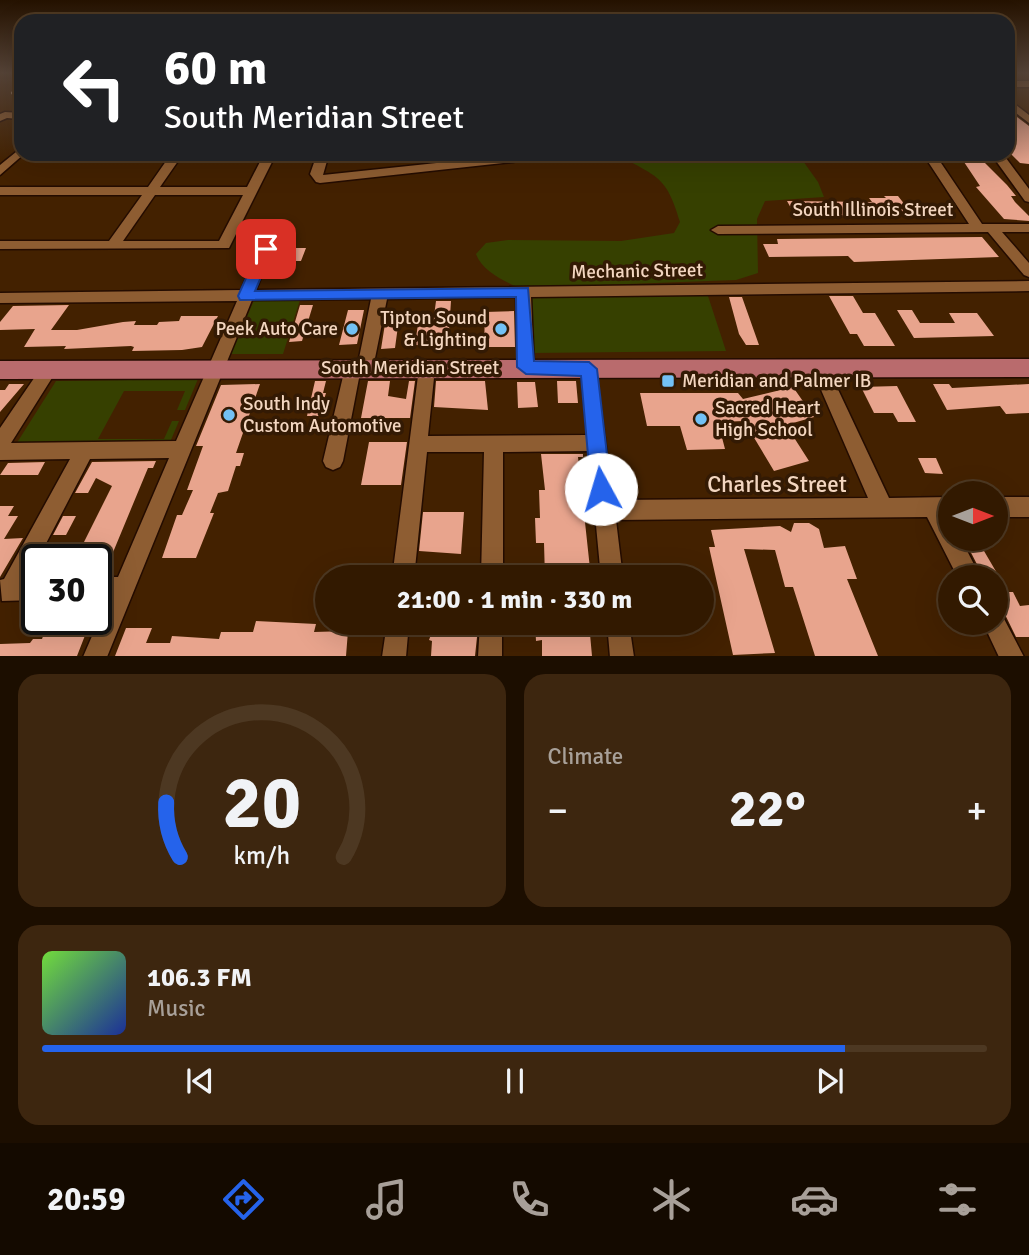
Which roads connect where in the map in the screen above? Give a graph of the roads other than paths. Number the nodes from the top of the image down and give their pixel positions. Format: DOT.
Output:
graph roads {
  1 [pos="1015,108"];
  2 [pos="1029,120"];
  3 [pos="14,158"];
  4 [pos="172,161"];
  5 [pos="266,161"];
  6 [pos="321,161"];
  7 [pos="495,161"];
  8 [pos="934,161"];
  9 [pos="1002,161"];
  10 [pos="0,172"];
  11 [pos="0,191"];
  12 [pos="151,191"];
  13 [pos="251,191"];
  14 [pos="1029,198"];
  15 [pos="1029,228"];
  16 [pos="985,229"];
  17 [pos="718,230"];
  18 [pos="0,245"];
  19 [pos="113,246"];
  20 [pos="266,249"];
  21 [pos="1029,272"];
  22 [pos="1029,286"];
  23 [pos="523,292"];
  24 [pos="380,294"];
  25 [pos="246,296"];
  26 [pos="0,298"];
  27 [pos="526,367"];
  28 [pos="359,368"];
  29 [pos="427,368"];
  30 [pos="1029,368"];
  31 [pos="215,369"];
  32 [pos="589,369"];
  33 [pos="820,369"];
  34 [pos="0,370"];
  35 [pos="49,370"];
  36 [pos="596,443"];
  37 [pos="0,444"];
  38 [pos="418,444"];
  39 [pos="494,444"];
  40 [pos="181,449"];
  41 [pos="84,451"];
  42 [pos="0,452"];
  43 [pos="333,461"];
  44 [pos="938,507"];
  45 [pos="1008,507"];
  46 [pos="1029,507"];
  47 [pos="883,508"];
  48 [pos="604,510"];
  49 [pos="404,565"];
  50 [pos="492,565"];
  51 [pos="610,565"];
  52 [pos="112,587"];
  53 [pos="124,587"];
  54 [pos="5,590"];
  55 [pos="397,635"];
  56 [pos="491,635"];
  57 [pos="619,635"];
  58 [pos="1001,635"];
  59 [pos="95,656"];
  60 [pos="394,656"];
  61 [pos="490,656"];
  62 [pos="622,656"];
  63 [pos="1012,656"];
  1 -- 2 [label="street"];
  3 -- 10 [label="street"];
  4 -- 12 [label="street"];
  5 -- 13 [label="street"];
  6 -- 7 [label="street"];
  8 -- 16 [label="street"];
  9 -- 14 [label="street"];
  11 -- 12 [label="street"];
  12 -- 13 [label="street"];
  12 -- 19 [label="street"];
  13 -- 19 [label="street"];
  15 -- 16 [label="street, South Illinois Street"];
  16 -- 17 [label="street, South Illinois Street"];
  16 -- 21 [label="street"];
  18 -- 19 [label="street"];
  20 -- 25 [label="street"];
  22 -- 23 [label="street, Mechanic Street"];
  23 -- 24 [label="street, Mechanic Street"];
  23 -- 27 [label="street"];
  24 -- 25 [label="street, Mechanic Street"];
  24 -- 28 [label="street"];
  25 -- 26 [label="street, Mechanic Street"];
  25 -- 31 [label="street"];
  27 -- 29 [label="main road, South Meridian Street"];
  27 -- 32 [label="main road, South Meridian Street"];
  28 -- 29 [label="main road, South Meridian Street"];
  28 -- 31 [label="main road, South Meridian Street"];
  28 -- 43 [label="street"];
  29 -- 38 [label="street"];
  30 -- 33 [label="main road, South Meridian Street"];
  31 -- 35 [label="main road, South Meridian Street"];
  31 -- 40 [label="street"];
  32 -- 33 [label="main road, South Meridian Street"];
  32 -- 36 [label="street"];
  33 -- 47 [label="street"];
  34 -- 35 [label="main road, South Meridian Street"];
  35 -- 37 [label="street"];
  36 -- 39 [label="street"];
  36 -- 48 [label="street"];
  38 -- 39 [label="street"];
  38 -- 49 [label="street"];
  39 -- 50 [label="street"];
  40 -- 41 [label="street"];
  40 -- 53 [label="street"];
  41 -- 42 [label="street"];
  41 -- 54 [label="street"];
  44 -- 47 [label="street, Charles Street"];
  45 -- 46 [label="street"];
  47 -- 48 [label="street, Charles Street"];
  48 -- 51 [label="street"];
  52 -- 53 [label="street"];
  53 -- 59 [label="street"];
  55 -- 60 [label="street"];
  56 -- 61 [label="street"];
  57 -- 62 [label="street"];
  58 -- 63 [label="street"];
}
